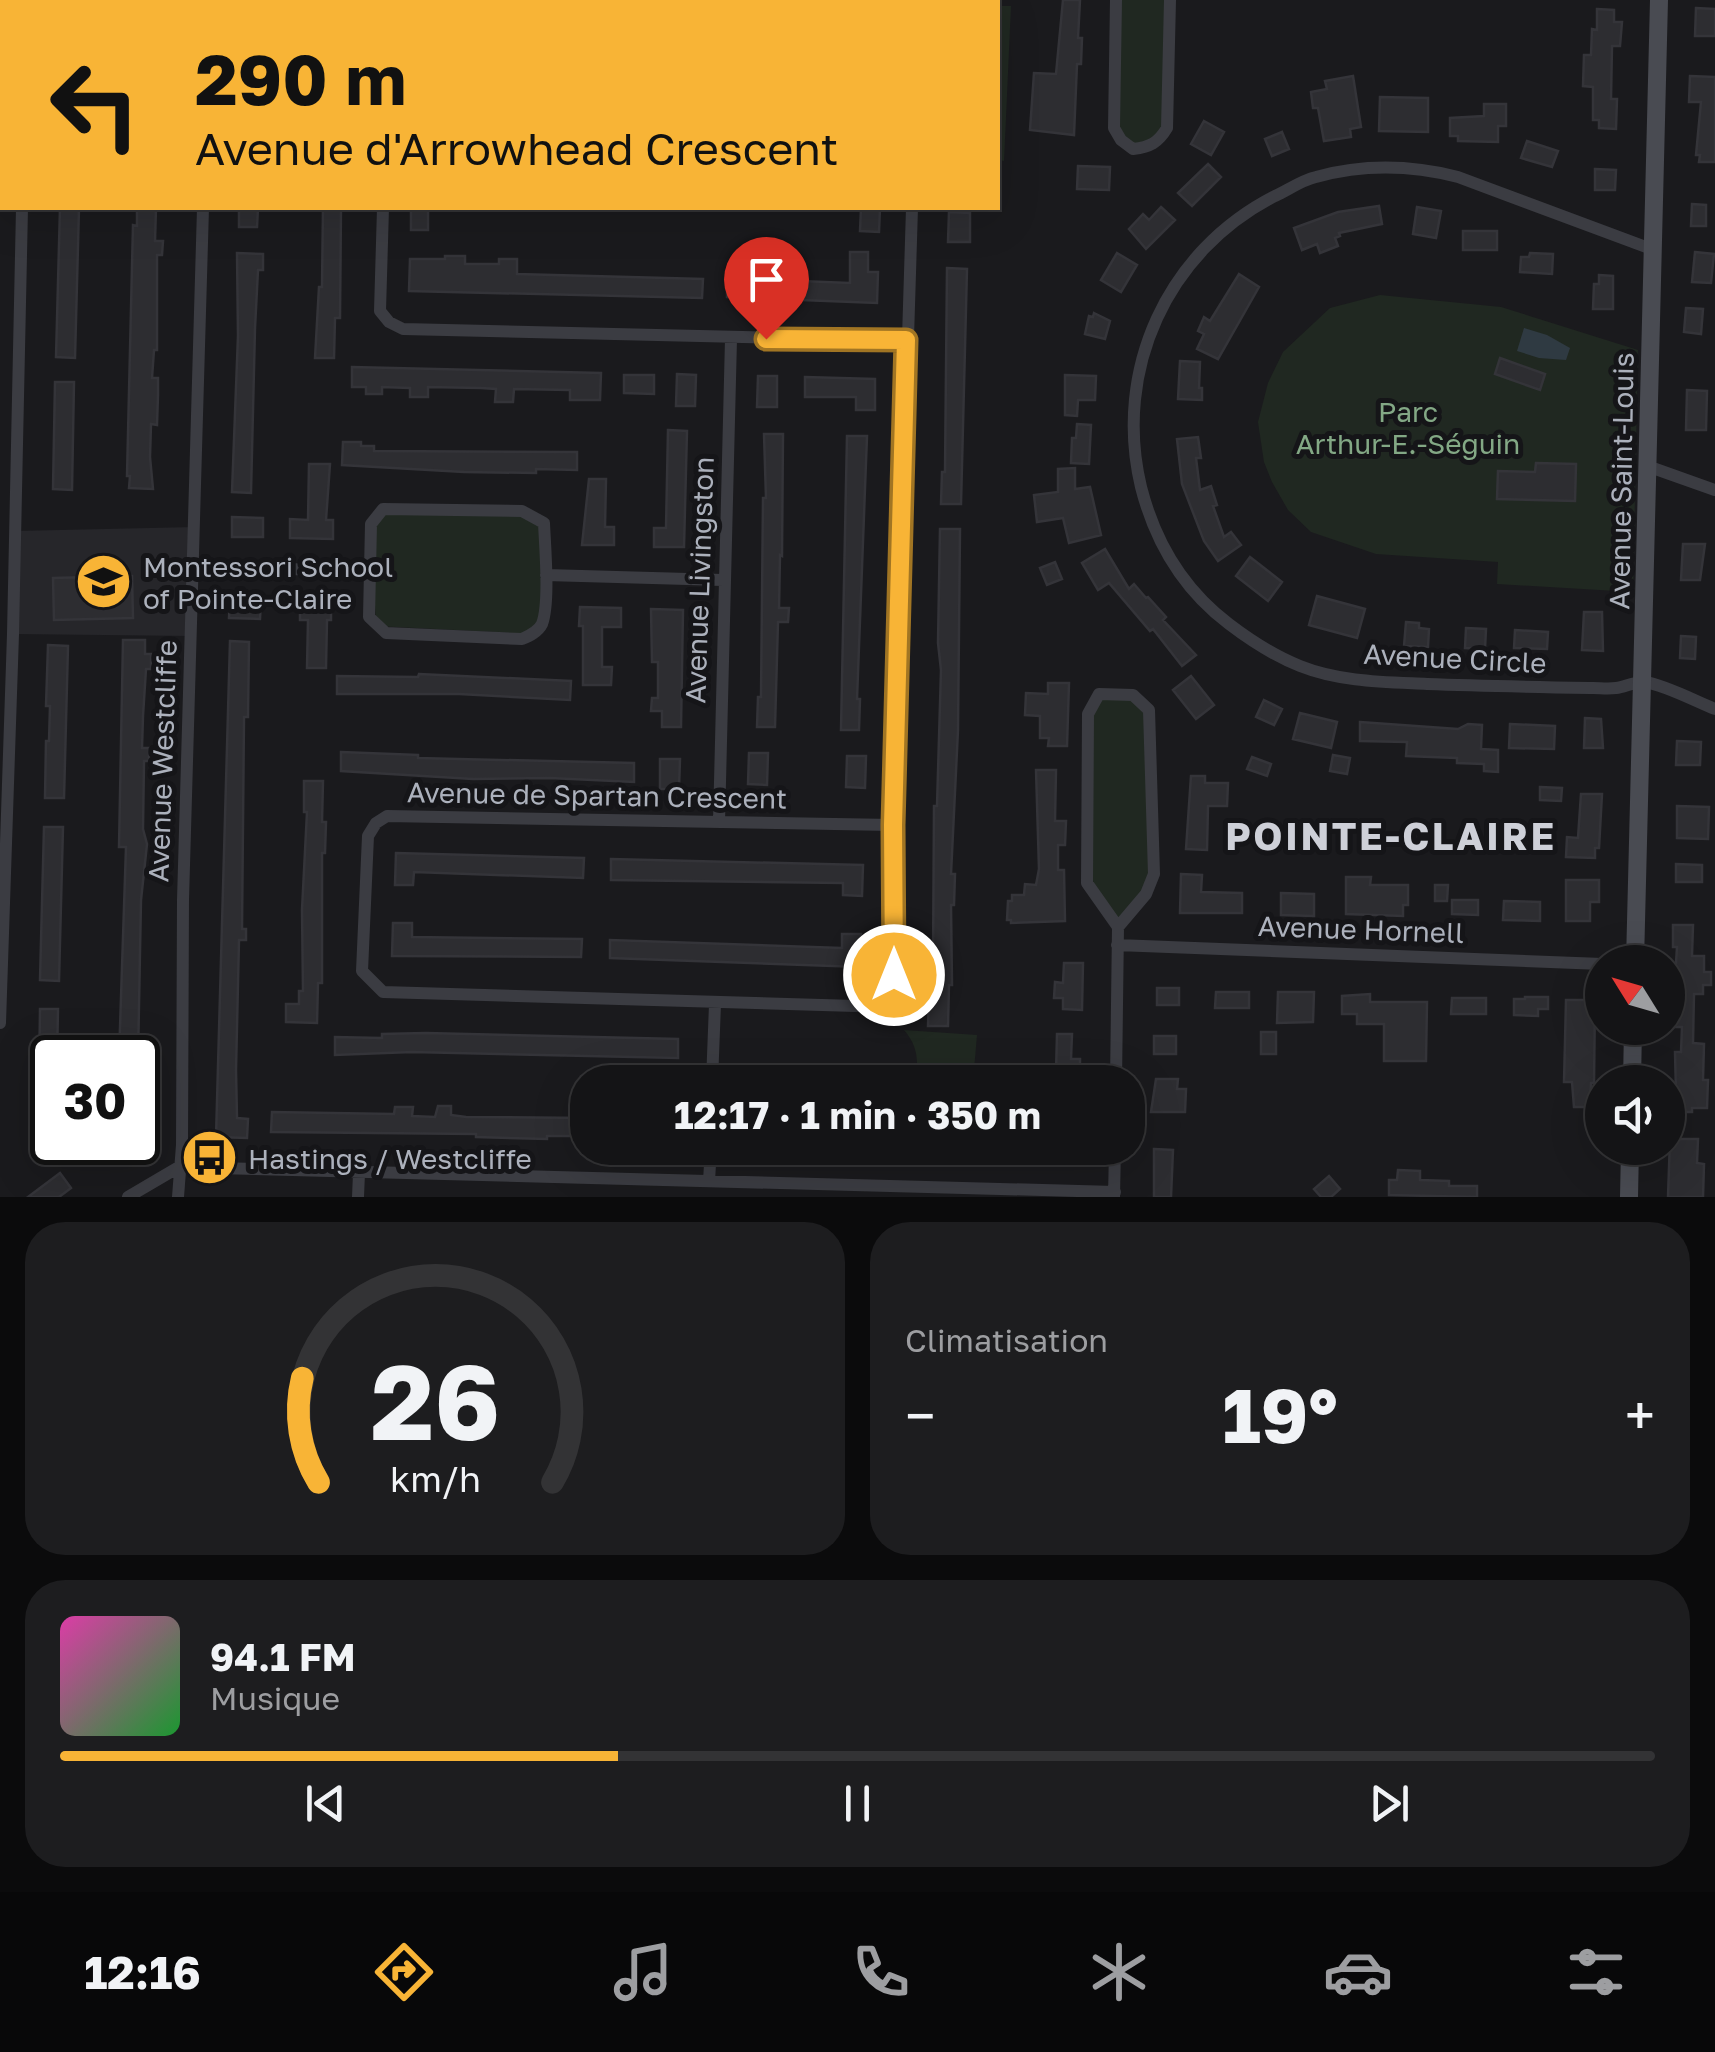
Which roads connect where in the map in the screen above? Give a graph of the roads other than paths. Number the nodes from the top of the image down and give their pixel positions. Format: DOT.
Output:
graph roads {
  1 [pos="1116,0"];
  2 [pos="1170,0"];
  3 [pos="1659,0"];
  4 [pos="22,210"];
  5 [pos="203,210"];
  6 [pos="384,210"];
  7 [pos="912,210"];
  8 [pos="1654,250"];
  9 [pos="731,339"];
  10 [pos="906,340"];
  11 [pos="1650,467"];
  12 [pos="1715,490"];
  13 [pos="194,566"];
  14 [pos="369,571"];
  15 [pos="546,575"];
  16 [pos="723,580"];
  17 [pos="1643,681"];
  18 [pos="1715,709"];
  19 [pos="718,822"];
  20 [pos="893,825"];
  21 [pos="1118,926"];
  22 [pos="1118,945"];
  23 [pos="1636,945"];
  24 [pos="1585,963"];
  25 [pos="715,1004"];
  26 [pos="0,1024"];
  27 [pos="713,1065"];
  28 [pos="1116,1065"];
  29 [pos="709,1165"];
  30 [pos="1115,1165"];
  31 [pos="1629,1165"];
  32 [pos="179,1168"];
  33 [pos="359,1173"];
  34 [pos="709,1181"];
  35 [pos="882,1191"];
  36 [pos="1114,1194"];
  37 [pos="128,1197"];
  38 [pos="178,1197"];
  39 [pos="358,1197"];
  40 [pos="1628,1197"];
  1 -- 2 [label="street"];
  3 -- 8 [label="street, Avenue Saint-Louis"];
  4 -- 26 [label="street"];
  5 -- 13 [label="street, Avenue Westcliffe"];
  6 -- 9 [label="street"];
  7 -- 10 [label="street"];
  8 -- 11 [label="street, Avenue Saint-Louis"];
  8 -- 17 [label="street, Avenue Circle"];
  9 -- 10 [label="street"];
  9 -- 16 [label="street, Avenue Livingston"];
  10 -- 20 [label="street"];
  11 -- 12 [label="street"];
  11 -- 17 [label="street, Avenue Saint-Louis"];
  13 -- 14 [label="street"];
  13 -- 32 [label="street, Avenue Westcliffe"];
  14 -- 15 [label="street"];
  14 -- 15 [label="street"];
  15 -- 16 [label="street"];
  16 -- 19 [label="street, Avenue Livingston"];
  17 -- 18 [label="street"];
  17 -- 23 [label="street, Avenue Saint-Louis"];
  19 -- 20 [label="street, Avenue de Spartan Crescent"];
  19 -- 25 [label="street, Avenue de Spartan Crescent"];
  20 -- 25 [label="street, Avenue de Spartan Crescent"];
  21 -- 21 [label="street"];
  21 -- 22 [label="street"];
  22 -- 24 [label="street, Avenue Hornell"];
  22 -- 28 [label="street"];
  25 -- 27 [label="street"];
  29 -- 34 [label="street"];
  30 -- 36 [label="street"];
  31 -- 40 [label="street"];
  32 -- 33 [label="street"];
  32 -- 37 [label="street"];
  32 -- 38 [label="street, Avenue Westcliffe"];
  33 -- 34 [label="street"];
  33 -- 39 [label="street"];
  34 -- 35 [label="street"];
  35 -- 36 [label="street"];
}
